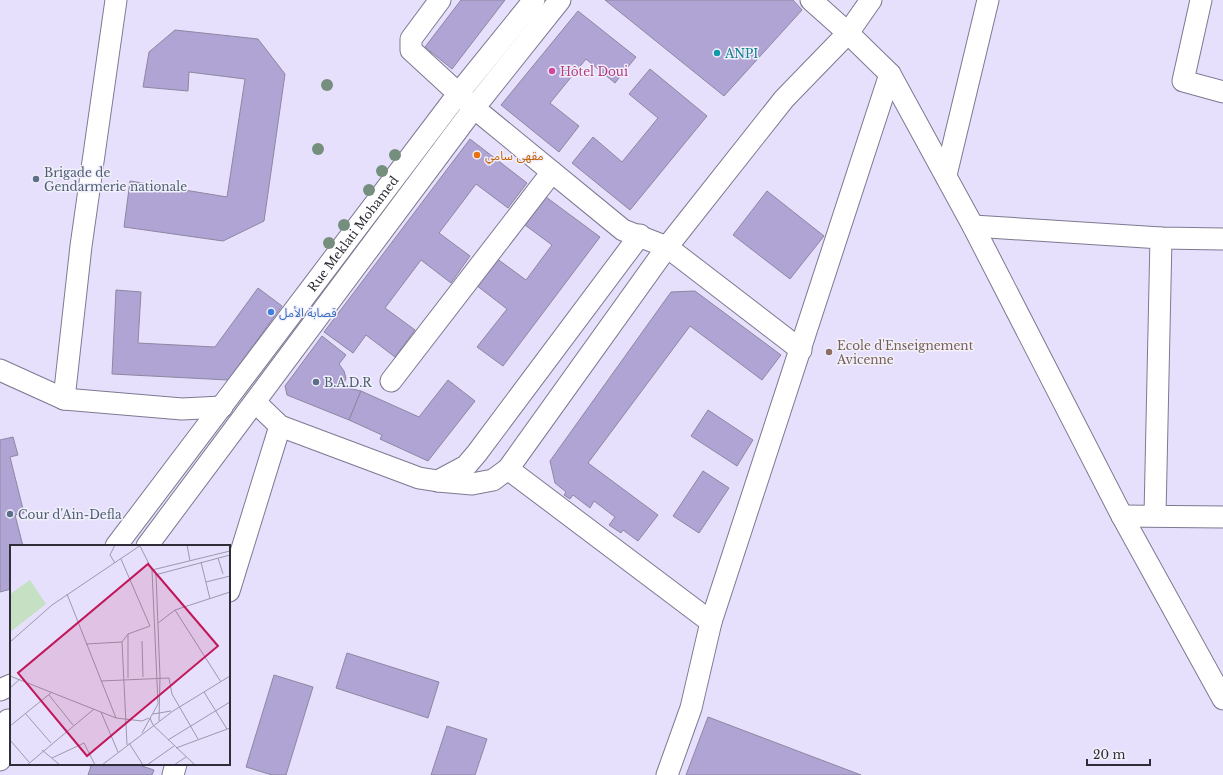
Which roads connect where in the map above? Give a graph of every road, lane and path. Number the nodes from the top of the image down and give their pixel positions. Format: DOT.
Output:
graph roads {
  1 [pos="116,0"];
  2 [pos="440,0"];
  3 [pos="534,0"];
  4 [pos="560,0"];
  5 [pos="810,0"];
  6 [pos="871,0"];
  7 [pos="988,0"];
  8 [pos="1201,0"];
  9 [pos="848,33"];
  10 [pos="890,74"];
  11 [pos="1223,92"];
  12 [pos="458,94"];
  13 [pos="474,108"];
  14 [pos="552,172"];
  15 [pos="946,175"];
  16 [pos="973,226"];
  17 [pos="640,235"];
  18 [pos="1161,238"];
  19 [pos="1223,239"];
  20 [pos="667,248"];
  21 [pos="801,350"];
  22 [pos="0,370"];
  23 [pos="391,381"];
  24 [pos="64,399"];
  25 [pos="255,402"];
  26 [pos="222,407"];
  27 [pos="280,426"];
  28 [pos="508,469"];
  29 [pos="438,481"];
  30 [pos="1155,515"];
  31 [pos="1122,516"];
  32 [pos="1223,517"];
  33 [pos="117,545"];
  34 [pos="148,545"];
  35 [pos="230,588"];
  36 [pos="711,622"];
  37 [pos="1223,699"];
  38 [pos="4,718"];
  39 [pos="0,760"];
  40 [pos="176,765"];
  41 [pos="173,775"];
  42 [pos="667,775"];
  1 -- 24 [label="street"];
  2 -- 12 [label="street"];
  3 -- 12 [label="street, Rue Meklati Mohamed"];
  4 -- 13 [label="street, Rue Meklati Mohamed"];
  5 -- 9 [label="street"];
  6 -- 9 [label="street"];
  7 -- 15 [label="street"];
  8 -- 11 [label="street"];
  9 -- 10 [label="street"];
  9 -- 20 [label="street"];
  10 -- 15 [label="street"];
  10 -- 21 [label="street"];
  12 -- 13 [label="street"];
  12 -- 26 [label="street, Rue Meklati Mohamed"];
  13 -- 14 [label="street"];
  13 -- 25 [label="street, Rue Meklati Mohamed"];
  14 -- 17 [label="street"];
  14 -- 23 [label="street"];
  15 -- 16 [label="street"];
  16 -- 18 [label="street"];
  16 -- 31 [label="street"];
  17 -- 20 [label="street"];
  17 -- 29 [label="street"];
  18 -- 19 [label="street"];
  18 -- 30 [label="street"];
  20 -- 21 [label="street"];
  20 -- 28 [label="street"];
  21 -- 36 [label="street"];
  22 -- 24 [label="street"];
  24 -- 26 [label="street"];
  25 -- 27 [label="street"];
  25 -- 34 [label="street, Rue Meklati Mohamed"];
  26 -- 33 [label="street, Rue Meklati Mohamed"];
  27 -- 29 [label="street"];
  27 -- 35 [label="street"];
  28 -- 29 [label="street"];
  28 -- 36 [label="street"];
  30 -- 31 [label="street"];
  30 -- 32 [label="street"];
  31 -- 37 [label="street"];
  36 -- 42 [label="street"];
  38 -- 39 [label="street"];
  40 -- 41 [label="street"];
}
